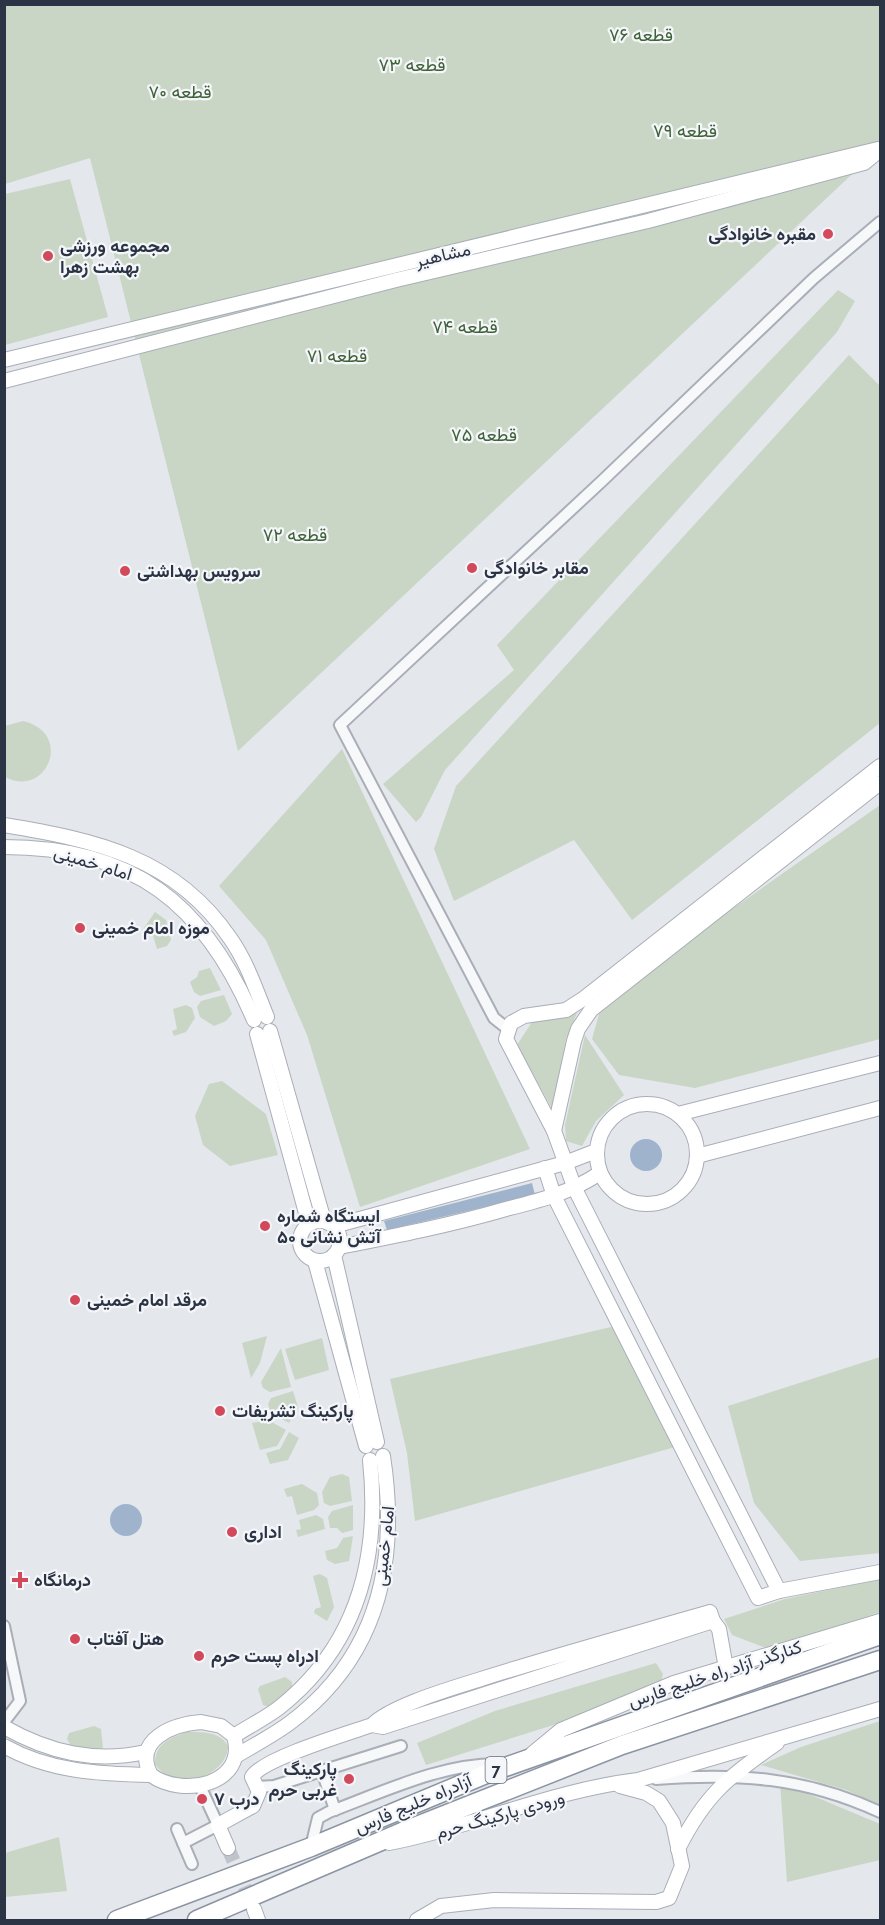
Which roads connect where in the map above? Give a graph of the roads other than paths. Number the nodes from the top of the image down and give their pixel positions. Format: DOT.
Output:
graph roads {
  1 [pos="880,149"];
  2 [pos="880,222"];
  3 [pos="38,352"];
  4 [pos="4,360"];
  5 [pos="43,371"];
  6 [pos="4,381"];
  7 [pos="880,766"];
  8 [pos="880,783"];
  9 [pos="4,825"];
  10 [pos="4,846"];
  11 [pos="260,1018"];
  12 [pos="508,1029"];
  13 [pos="263,1032"];
  14 [pos="880,1063"];
  15 [pos="880,1108"];
  16 [pos="678,1114"];
  17 [pos="554,1131"];
  18 [pos="596,1151"];
  19 [pos="698,1156"];
  20 [pos="565,1163"];
  21 [pos="545,1168"];
  22 [pos="600,1173"];
  23 [pos="575,1190"];
  24 [pos="554,1196"];
  25 [pos="309,1224"];
  26 [pos="329,1224"];
  27 [pos="337,1251"];
  28 [pos="315,1261"];
  29 [pos="689,1410"];
  30 [pos="669,1421"];
  31 [pos="374,1451"];
  32 [pos="880,1572"];
  33 [pos="780,1591"];
  34 [pos="880,1621"];
  35 [pos="4,1626"];
  36 [pos="880,1635"];
  37 [pos="880,1660"];
  38 [pos="726,1668"];
  39 [pos="880,1709"];
  40 [pos="4,1722"];
  41 [pos="4,1727"];
  42 [pos="234,1736"];
  43 [pos="789,1736"];
  44 [pos="4,1746"];
  45 [pos="401,1746"];
  46 [pos="146,1752"];
  47 [pos="236,1756"];
  48 [pos="518,1762"];
  49 [pos="322,1771"];
  50 [pos="151,1775"];
  51 [pos="732,1775"];
  52 [pos="638,1780"];
  53 [pos="612,1783"];
  54 [pos="200,1786"];
  55 [pos="256,1786"];
  56 [pos="335,1810"];
  57 [pos="880,1812"];
  58 [pos="218,1825"];
  59 [pos="177,1829"];
  60 [pos="183,1844"];
  61 [pos="310,1847"];
  62 [pos="228,1848"];
  63 [pos="361,1849"];
  64 [pos="678,1849"];
  65 [pos="192,1864"];
  66 [pos="116,1920"];
  67 [pos="197,1920"];
  68 [pos="417,1920"];
  1 -- 3 [label="street, مشاهیر"];
  1 -- 5 [label="street, مشاهیر"];
  2 -- 12 [label="street"];
  3 -- 4 [label="street, مشاهیر"];
  3 -- 5 [label="street"];
  5 -- 6 [label="street, مشاهیر"];
  7 -- 12 [label="street"];
  8 -- 17 [label="street"];
  9 -- 11 [label="street, امام خمینی"];
  10 -- 11 [label="street, امام خمینی"];
  11 -- 13 [label="street"];
  12 -- 17 [label="street"];
  13 -- 25 [label="street"];
  13 -- 26 [label="street"];
  14 -- 16 [label="street"];
  15 -- 19 [label="street"];
  16 -- 18 [label="street"];
  16 -- 19 [label="street"];
  17 -- 20 [label="street"];
  18 -- 20 [label="street"];
  18 -- 22 [label="street"];
  19 -- 22 [label="street"];
  20 -- 21 [label="street"];
  20 -- 23 [label="street"];
  21 -- 24 [label="street"];
  21 -- 26 [label="street"];
  22 -- 23 [label="street"];
  23 -- 24 [label="street"];
  23 -- 29 [label="street"];
  24 -- 27 [label="street"];
  24 -- 30 [label="street"];
  25 -- 26 [label="street"];
  25 -- 28 [label="street"];
  26 -- 27 [label="street"];
  27 -- 28 [label="street"];
  27 -- 31 [label="street, امام خمینی"];
  28 -- 31 [label="street, امام خمینی"];
  29 -- 30 [label="street"];
  29 -- 33 [label="street"];
  30 -- 33 [label="street"];
  31 -- 42 [label="street, امام خمینی"];
  31 -- 47 [label="street, امام خمینی"];
  32 -- 33 [label="street"];
  34 -- 38 [label="street, کنارگذر آزاد راه خلیج فارس"];
  35 -- 40 [label="street"];
  36 -- 48 [label="highway, آزادراه خلیج فارس / 7"];
  37 -- 63 [label="highway, آزادراه خلیج فارس / 7"];
  38 -- 48 [label="street, کنارگذر آزاد راه خلیج فارس"];
  38 -- 55 [label="street"];
  39 -- 43 [label="street"];
  41 -- 46 [label="street"];
  42 -- 46 [label="street"];
  42 -- 47 [label="street"];
  43 -- 51 [label="street"];
  43 -- 52 [label="street"];
  44 -- 50 [label="street"];
  45 -- 49 [label="street"];
  46 -- 50 [label="street"];
  47 -- 54 [label="street"];
  48 -- 56 [label="street"];
  48 -- 61 [label="highway, آزادراه خلیج فارس / 7"];
  49 -- 55 [label="street"];
  49 -- 56 [label="street"];
  50 -- 54 [label="street"];
  51 -- 52 [label="street"];
  51 -- 57 [label="street"];
  51 -- 64 [label="street"];
  52 -- 53 [label="street, ورودی پارکینگ حرم"];
  53 -- 63 [label="street, ورودی پارکینگ حرم"];
  53 -- 64 [label="street"];
  54 -- 58 [label="street"];
  55 -- 58 [label="street"];
  56 -- 61 [label="street"];
  58 -- 60 [label="street"];
  58 -- 62 [label="street"];
  59 -- 60 [label="street"];
  60 -- 65 [label="street"];
  61 -- 66 [label="highway, آزادراه خلیج فارس / 7"];
  63 -- 67 [label="highway, آزادراه خلیج فارس / 7"];
  64 -- 68 [label="street"];
}
